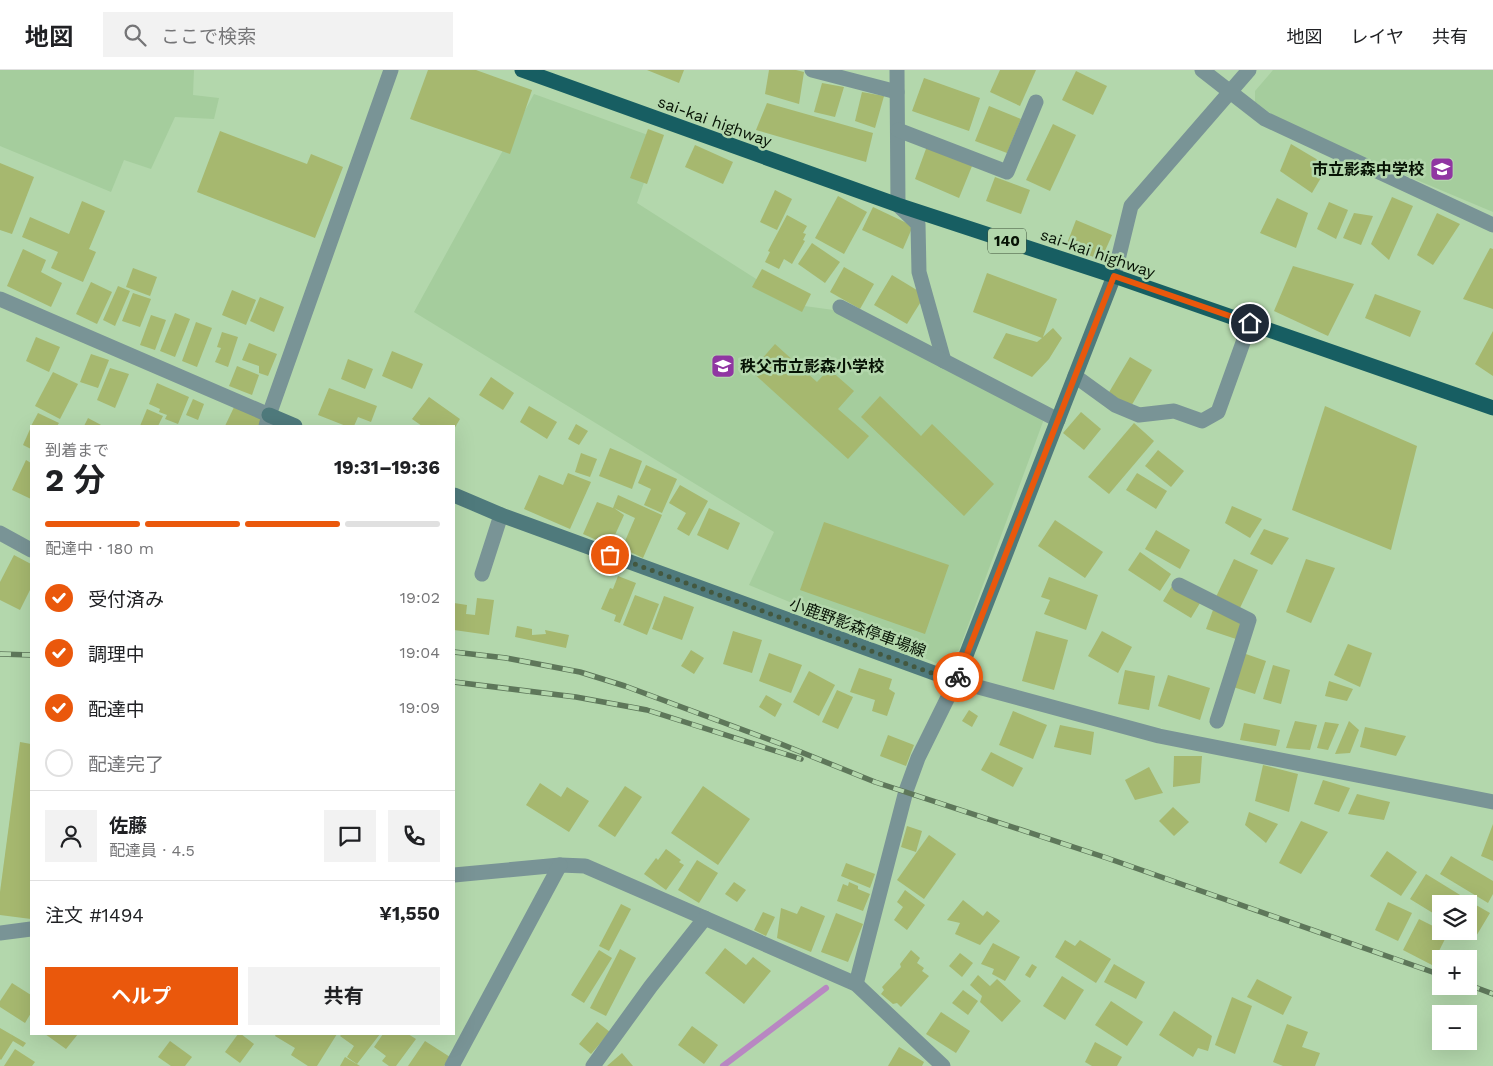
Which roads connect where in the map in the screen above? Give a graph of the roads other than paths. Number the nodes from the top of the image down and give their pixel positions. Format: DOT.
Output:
graph roads {
  1 [pos="391,70"];
  2 [pos="522,70"];
  3 [pos="812,70"];
  4 [pos="897,70"];
  5 [pos="1202,70"];
  6 [pos="1249,70"];
  7 [pos="897,92"];
  8 [pos="1230,92"];
  9 [pos="1036,102"];
  10 [pos="898,130"];
  11 [pos="898,205"];
  12 [pos="1493,225"];
  13 [pos="1114,276"];
  14 [pos="0,299"];
  15 [pos="840,307"];
  16 [pos="1250,323"];
  17 [pos="944,361"];
  18 [pos="1075,376"];
  19 [pos="1493,408"];
  20 [pos="1058,420"];
  21 [pos="268,421"];
  22 [pos="290,425"];
  23 [pos="455,495"];
  24 [pos="501,515"];
  25 [pos="0,533"];
  26 [pos="30,549"];
  27 [pos="482,574"];
  28 [pos="1179,585"];
  29 [pos="956,682"];
  30 [pos="1217,720"];
  31 [pos="1493,802"];
  32 [pos="560,865"];
  33 [pos="455,875"];
  34 [pos="705,918"];
  35 [pos="30,929"];
  36 [pos="0,933"];
  37 [pos="856,984"];
  38 [pos="939,1064"];
  39 [pos="452,1066"];
  40 [pos="592,1066"];
  1 -- 21 [label="street"];
  2 -- 11 [label="highway, sai-kai highway / 140"];
  3 -- 7 [label="street"];
  4 -- 7 [label="street"];
  5 -- 8 [label="street"];
  6 -- 8 [label="street"];
  7 -- 10 [label="street"];
  8 -- 12 [label="street"];
  8 -- 13 [label="street"];
  9 -- 10 [label="street"];
  10 -- 11 [label="street"];
  11 -- 13 [label="highway, sai-kai highway / 140"];
  11 -- 17 [label="street"];
  13 -- 16 [label="highway, sai-kai highway / 140"];
  13 -- 18 [label="main road"];
  14 -- 21 [label="street"];
  15 -- 17 [label="street"];
  16 -- 18 [label="street"];
  16 -- 19 [label="highway, sai-kai highway / 140"];
  17 -- 20 [label="street"];
  18 -- 20 [label="main road"];
  20 -- 29 [label="main road"];
  21 -- 22 [label="main road"];
  23 -- 24 [label="main road, 小鹿野影森停車場線"];
  24 -- 27 [label="street"];
  24 -- 29 [label="main road, 小鹿野影森停車場線"];
  25 -- 26 [label="street"];
  28 -- 30 [label="street"];
  29 -- 31 [label="street"];
  29 -- 37 [label="street"];
  32 -- 33 [label="street"];
  32 -- 34 [label="street"];
  32 -- 39 [label="street"];
  34 -- 37 [label="street"];
  34 -- 40 [label="street"];
  35 -- 36 [label="street"];
  37 -- 38 [label="street"];
}
